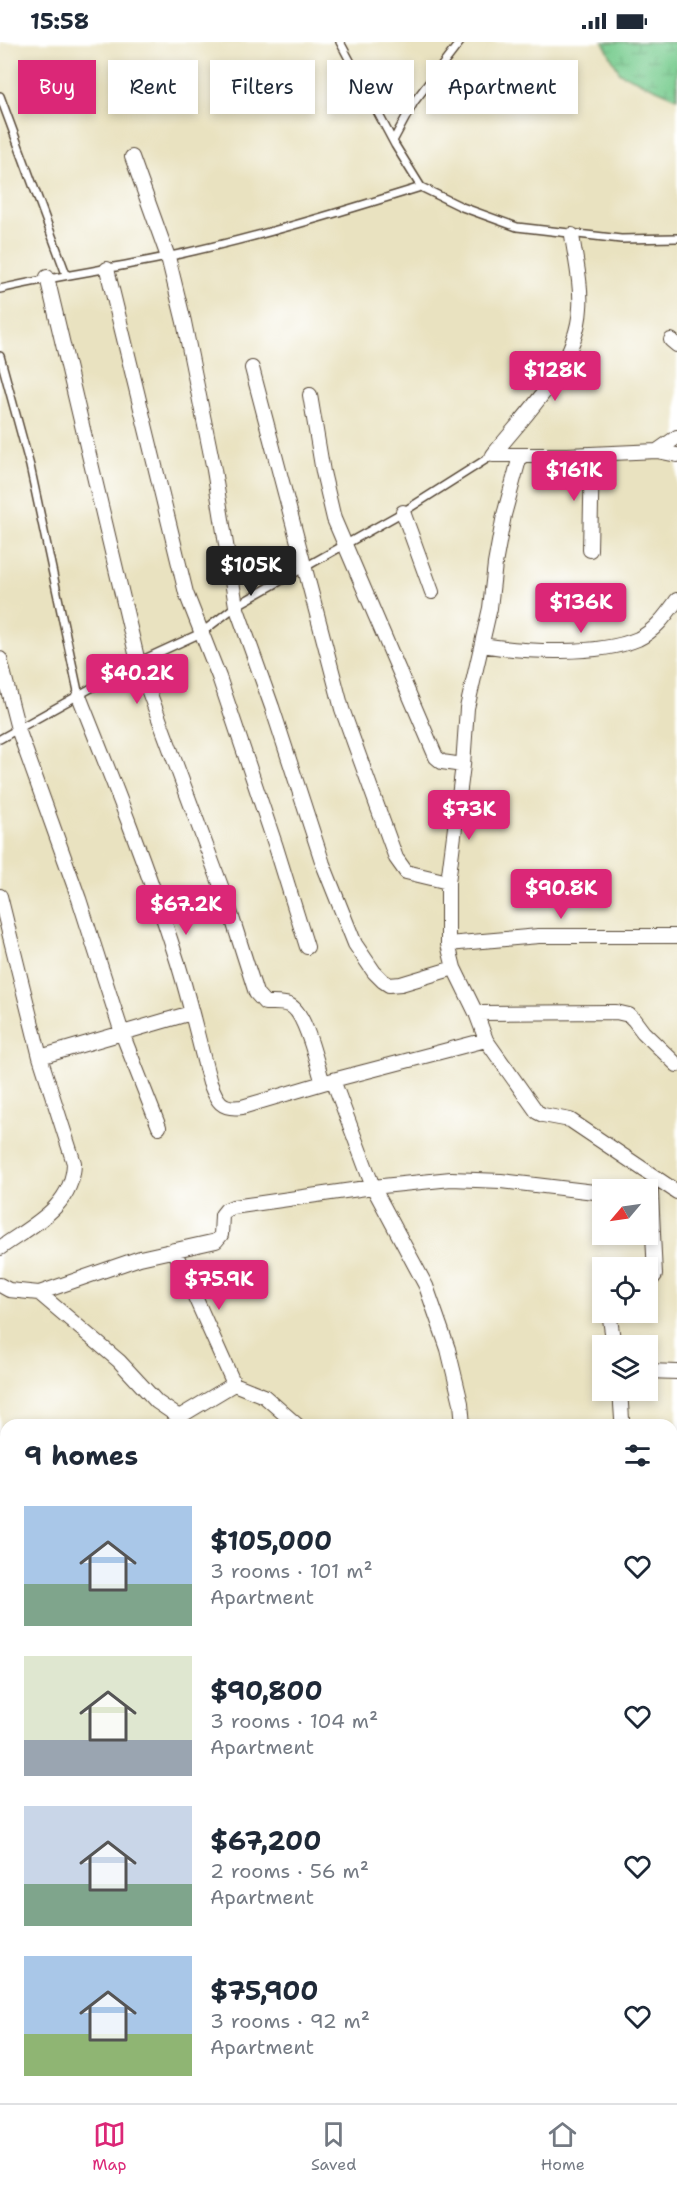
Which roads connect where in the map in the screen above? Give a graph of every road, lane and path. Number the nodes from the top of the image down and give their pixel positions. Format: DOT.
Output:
graph roads {
  1 [pos="340,42"];
  2 [pos="460,42"];
  3 [pos="0,96"];
  4 [pos="393,141"];
  5 [pos="132,157"];
  6 [pos="421,187"];
  7 [pos="572,235"];
  8 [pos="677,238"];
  9 [pos="168,257"];
  10 [pos="107,269"];
  11 [pos="66,274"];
  12 [pos="47,278"];
  13 [pos="0,289"];
  14 [pos="0,356"];
  15 [pos="252,368"];
  16 [pos="310,395"];
  17 [pos="677,436"];
  18 [pos="657,451"];
  19 [pos="493,454"];
  20 [pos="592,455"];
  21 [pos="677,455"];
  22 [pos="520,456"];
  23 [pos="403,512"];
  24 [pos="346,544"];
  25 [pos="590,550"];
  26 [pos="305,567"];
  27 [pos="432,592"];
  28 [pos="677,600"];
  29 [pos="236,606"];
  30 [pos="201,633"];
  31 [pos="482,645"];
  32 [pos="0,659"];
  33 [pos="138,662"];
  34 [pos="79,696"];
  35 [pos="18,729"];
  36 [pos="0,739"];
  37 [pos="463,765"];
  38 [pos="448,882"];
  39 [pos="0,898"];
  40 [pos="677,936"];
  41 [pos="448,944"];
  42 [pos="307,947"];
  43 [pos="453,968"];
  44 [pos="191,1013"];
  45 [pos="476,1013"];
  46 [pos="122,1033"];
  47 [pos="486,1040"];
  48 [pos="40,1057"];
  49 [pos="677,1065"];
  50 [pos="328,1082"];
  51 [pos="159,1127"];
  52 [pos="373,1187"];
  53 [pos="671,1189"];
  54 [pos="592,1192"];
  55 [pos="0,1248"];
  56 [pos="174,1250"];
  57 [pos="0,1285"];
  58 [pos="39,1293"];
  59 [pos="658,1371"];
  60 [pos="677,1372"];
  61 [pos="234,1384"];
  62 [pos="621,1401"];
  63 [pos="179,1419"];
  64 [pos="185,1419"];
  65 [pos="290,1419"];
  66 [pos="462,1419"];
  67 [pos="622,1419"];
  1 -- 4 [label="lane"];
  2 -- 4 [label="lane"];
  3 -- 11 [label="lane"];
  4 -- 6 [label="lane"];
  5 -- 9 [label="street"];
  6 -- 7 [label="lane"];
  6 -- 9 [label="lane"];
  7 -- 8 [label="lane"];
  7 -- 19 [label="street"];
  9 -- 10 [label="lane"];
  9 -- 29 [label="street"];
  10 -- 11 [label="lane"];
  10 -- 30 [label="street"];
  11 -- 12 [label="lane"];
  12 -- 13 [label="lane"];
  12 -- 33 [label="street"];
  14 -- 34 [label="lane"];
  15 -- 26 [label="street"];
  16 -- 24 [label="street"];
  17 -- 18 [label="street"];
  18 -- 20 [label="street"];
  18 -- 21 [label="street"];
  19 -- 22 [label="street"];
  19 -- 23 [label="lane"];
  20 -- 22 [label="street"];
  20 -- 25 [label="street"];
  22 -- 31 [label="street"];
  23 -- 24 [label="lane"];
  23 -- 27 [label="street"];
  24 -- 26 [label="lane"];
  24 -- 37 [label="street"];
  26 -- 29 [label="lane"];
  26 -- 38 [label="street"];
  28 -- 31 [label="street"];
  29 -- 30 [label="lane"];
  29 -- 43 [label="street"];
  30 -- 33 [label="lane"];
  30 -- 42 [label="street"];
  31 -- 37 [label="street"];
  32 -- 35 [label="street"];
  33 -- 34 [label="lane"];
  33 -- 50 [label="street"];
  34 -- 35 [label="lane"];
  34 -- 44 [label="street"];
  35 -- 36 [label="lane"];
  35 -- 46 [label="street"];
  37 -- 38 [label="street"];
  38 -- 41 [label="street"];
  39 -- 48 [label="street"];
  40 -- 41 [label="street"];
  41 -- 43 [label="street"];
  43 -- 45 [label="street"];
  44 -- 46 [label="street"];
  44 -- 50 [label="street"];
  45 -- 47 [label="street"];
  45 -- 49 [label="street"];
  46 -- 48 [label="street"];
  46 -- 51 [label="street"];
  47 -- 50 [label="street"];
  47 -- 53 [label="street"];
  48 -- 55 [label="street"];
  50 -- 52 [label="street"];
  52 -- 54 [label="street"];
  52 -- 56 [label="street"];
  52 -- 66 [label="street"];
  56 -- 58 [label="street"];
  56 -- 61 [label="street"];
  57 -- 58 [label="street"];
  58 -- 63 [label="street"];
  59 -- 60 [label="street"];
  61 -- 64 [label="street"];
  61 -- 65 [label="street"];
  62 -- 67 [label="street"];
}
